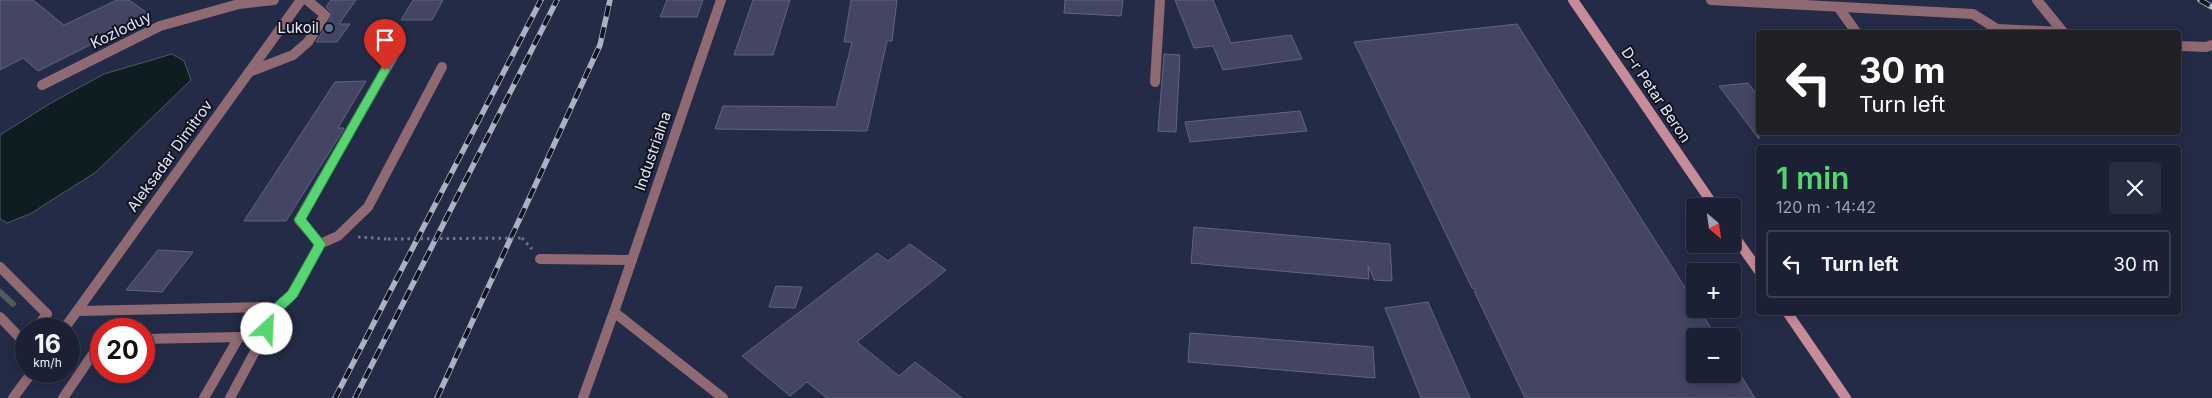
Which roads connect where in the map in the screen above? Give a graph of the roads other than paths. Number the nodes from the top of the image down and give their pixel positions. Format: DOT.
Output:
graph roads {
  1 [pos="274,0"];
  2 [pos="301,0"];
  3 [pos="307,0"];
  4 [pos="721,0"];
  5 [pos="1160,0"];
  6 [pos="1573,0"];
  7 [pos="1711,0"];
  8 [pos="2037,0"];
  9 [pos="1839,8"];
  10 [pos="1855,30"];
  11 [pos="2019,30"];
  12 [pos="2061,30"];
  13 [pos="2212,44"];
  14 [pos="2181,46"];
  15 [pos="395,53"];
  16 [pos="442,67"];
  17 [pos="249,72"];
  18 [pos="1155,82"];
  19 [pos="42,85"];
  20 [pos="1709,198"];
  21 [pos="320,244"];
  22 [pos="1741,245"];
  23 [pos="540,258"];
  24 [pos="632,260"];
  25 [pos="0,267"];
  26 [pos="1756,267"];
  27 [pos="76,310"];
  28 [pos="614,312"];
  29 [pos="270,314"];
  30 [pos="1789,315"];
  31 [pos="0,317"];
  32 [pos="44,318"];
  33 [pos="71,318"];
  34 [pos="15,333"];
  35 [pos="155,339"];
  36 [pos="90,358"];
  37 [pos="24,383"];
  38 [pos="13,398"];
  39 [pos="63,398"];
  40 [pos="204,398"];
  41 [pos="230,398"];
  42 [pos="584,398"];
  43 [pos="723,398"];
  44 [pos="1846,398"];
  1 -- 19 [label="street, Kozloduy"];
  2 -- 17 [label="street, Aleksadar Dimitrov"];
  3 -- 17 [label="street"];
  4 -- 24 [label="street, Industrialna"];
  5 -- 18 [label="street"];
  6 -- 20 [label="street, D-r Petar Beron"];
  7 -- 9 [label="street"];
  8 -- 12 [label="street"];
  9 -- 10 [label="street"];
  9 -- 11 [label="street"];
  13 -- 14 [label="street"];
  15 -- 21 [label="street"];
  16 -- 21 [label="street"];
  17 -- 27 [label="street, Aleksadar Dimitrov"];
  21 -- 29 [label="street"];
  22 -- 26 [label="street"];
  23 -- 24 [label="street"];
  24 -- 28 [label="street, Industrialna"];
  25 -- 32 [label="street"];
  27 -- 29 [label="street"];
  27 -- 33 [label="street, Aleksadar Dimitrov"];
  28 -- 42 [label="street, Industrialna"];
  28 -- 43 [label="street"];
  29 -- 41 [label="street"];
  30 -- 44 [label="street"];
  31 -- 34 [label="street"];
  35 -- 40 [label="street"];
  36 -- 39 [label="street"];
  37 -- 38 [label="street"];
}
